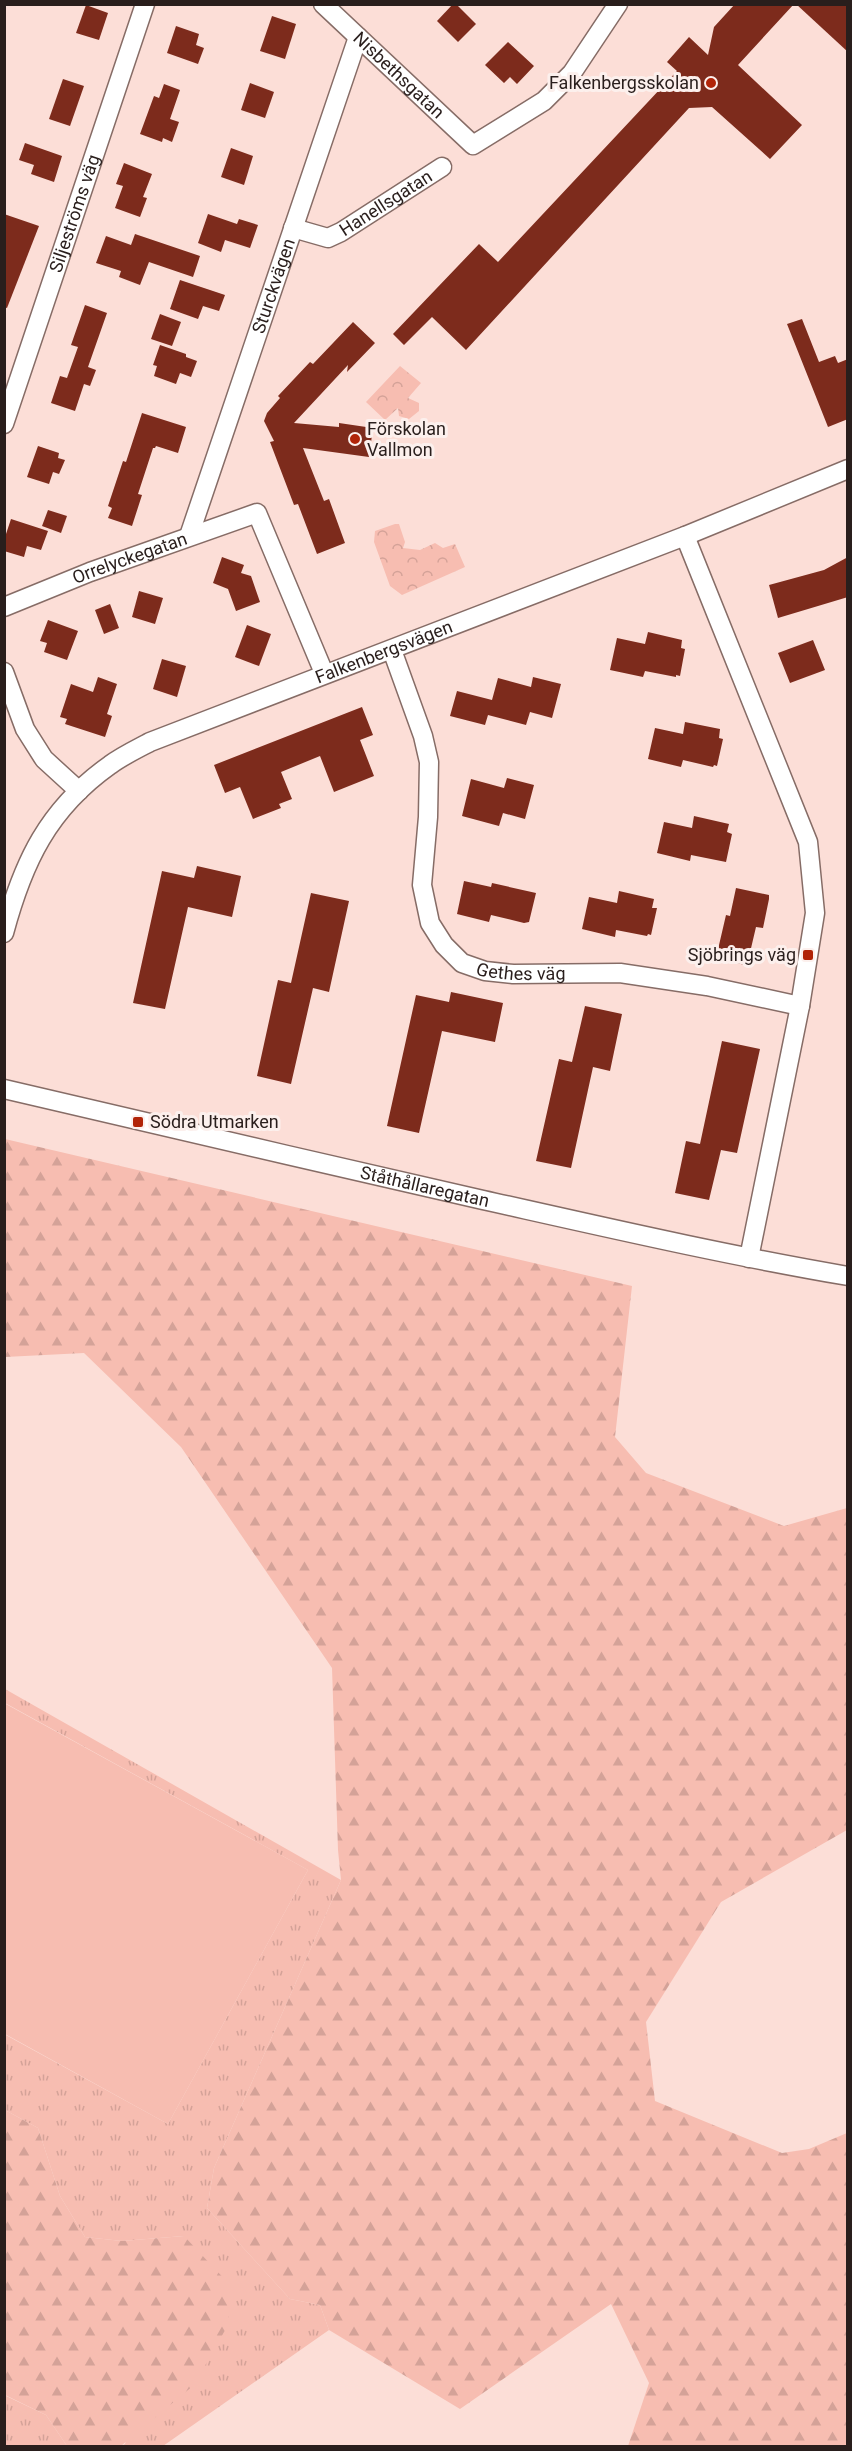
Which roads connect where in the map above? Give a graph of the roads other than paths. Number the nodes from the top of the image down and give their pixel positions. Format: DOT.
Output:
graph roads {
  1 [pos="145,4"];
  2 [pos="323,4"];
  3 [pos="618,4"];
  4 [pos="358,37"];
  5 [pos="442,167"];
  6 [pos="293,228"];
  7 [pos="4,424"];
  8 [pos="848,469"];
  9 [pos="189,536"];
  10 [pos="685,536"];
  11 [pos="4,607"];
  12 [pos="392,650"];
  13 [pos="4,672"];
  14 [pos="324,674"];
  15 [pos="79,791"];
  16 [pos="4,933"];
  17 [pos="800,1006"];
  18 [pos="4,1089"];
  19 [pos="749,1258"];
  20 [pos="848,1276"];
  1 -- 7 [label="street, Siljeströms väg"];
  2 -- 4 [label="street, Nisbethsgatan"];
  3 -- 4 [label="street, Nisbethsgatan"];
  4 -- 6 [label="street, Sturckvägen"];
  5 -- 6 [label="street, Hanellsgatan"];
  6 -- 9 [label="street, Sturckvägen"];
  8 -- 10 [label="street, Falkenbergsvägen"];
  9 -- 11 [label="street, Orrelyckegatan"];
  9 -- 14 [label="street, Orrelyckegatan"];
  10 -- 12 [label="street, Falkenbergsvägen"];
  10 -- 17 [label="street"];
  12 -- 14 [label="street, Falkenbergsvägen"];
  12 -- 17 [label="street, Gethes väg"];
  13 -- 15 [label="street"];
  14 -- 15 [label="street, Falkenbergsvägen"];
  15 -- 16 [label="street, Falkenbergsvägen"];
  17 -- 19 [label="street"];
  18 -- 19 [label="street, Ståthållaregatan"];
  19 -- 20 [label="street, Ståthållaregatan"];
}
